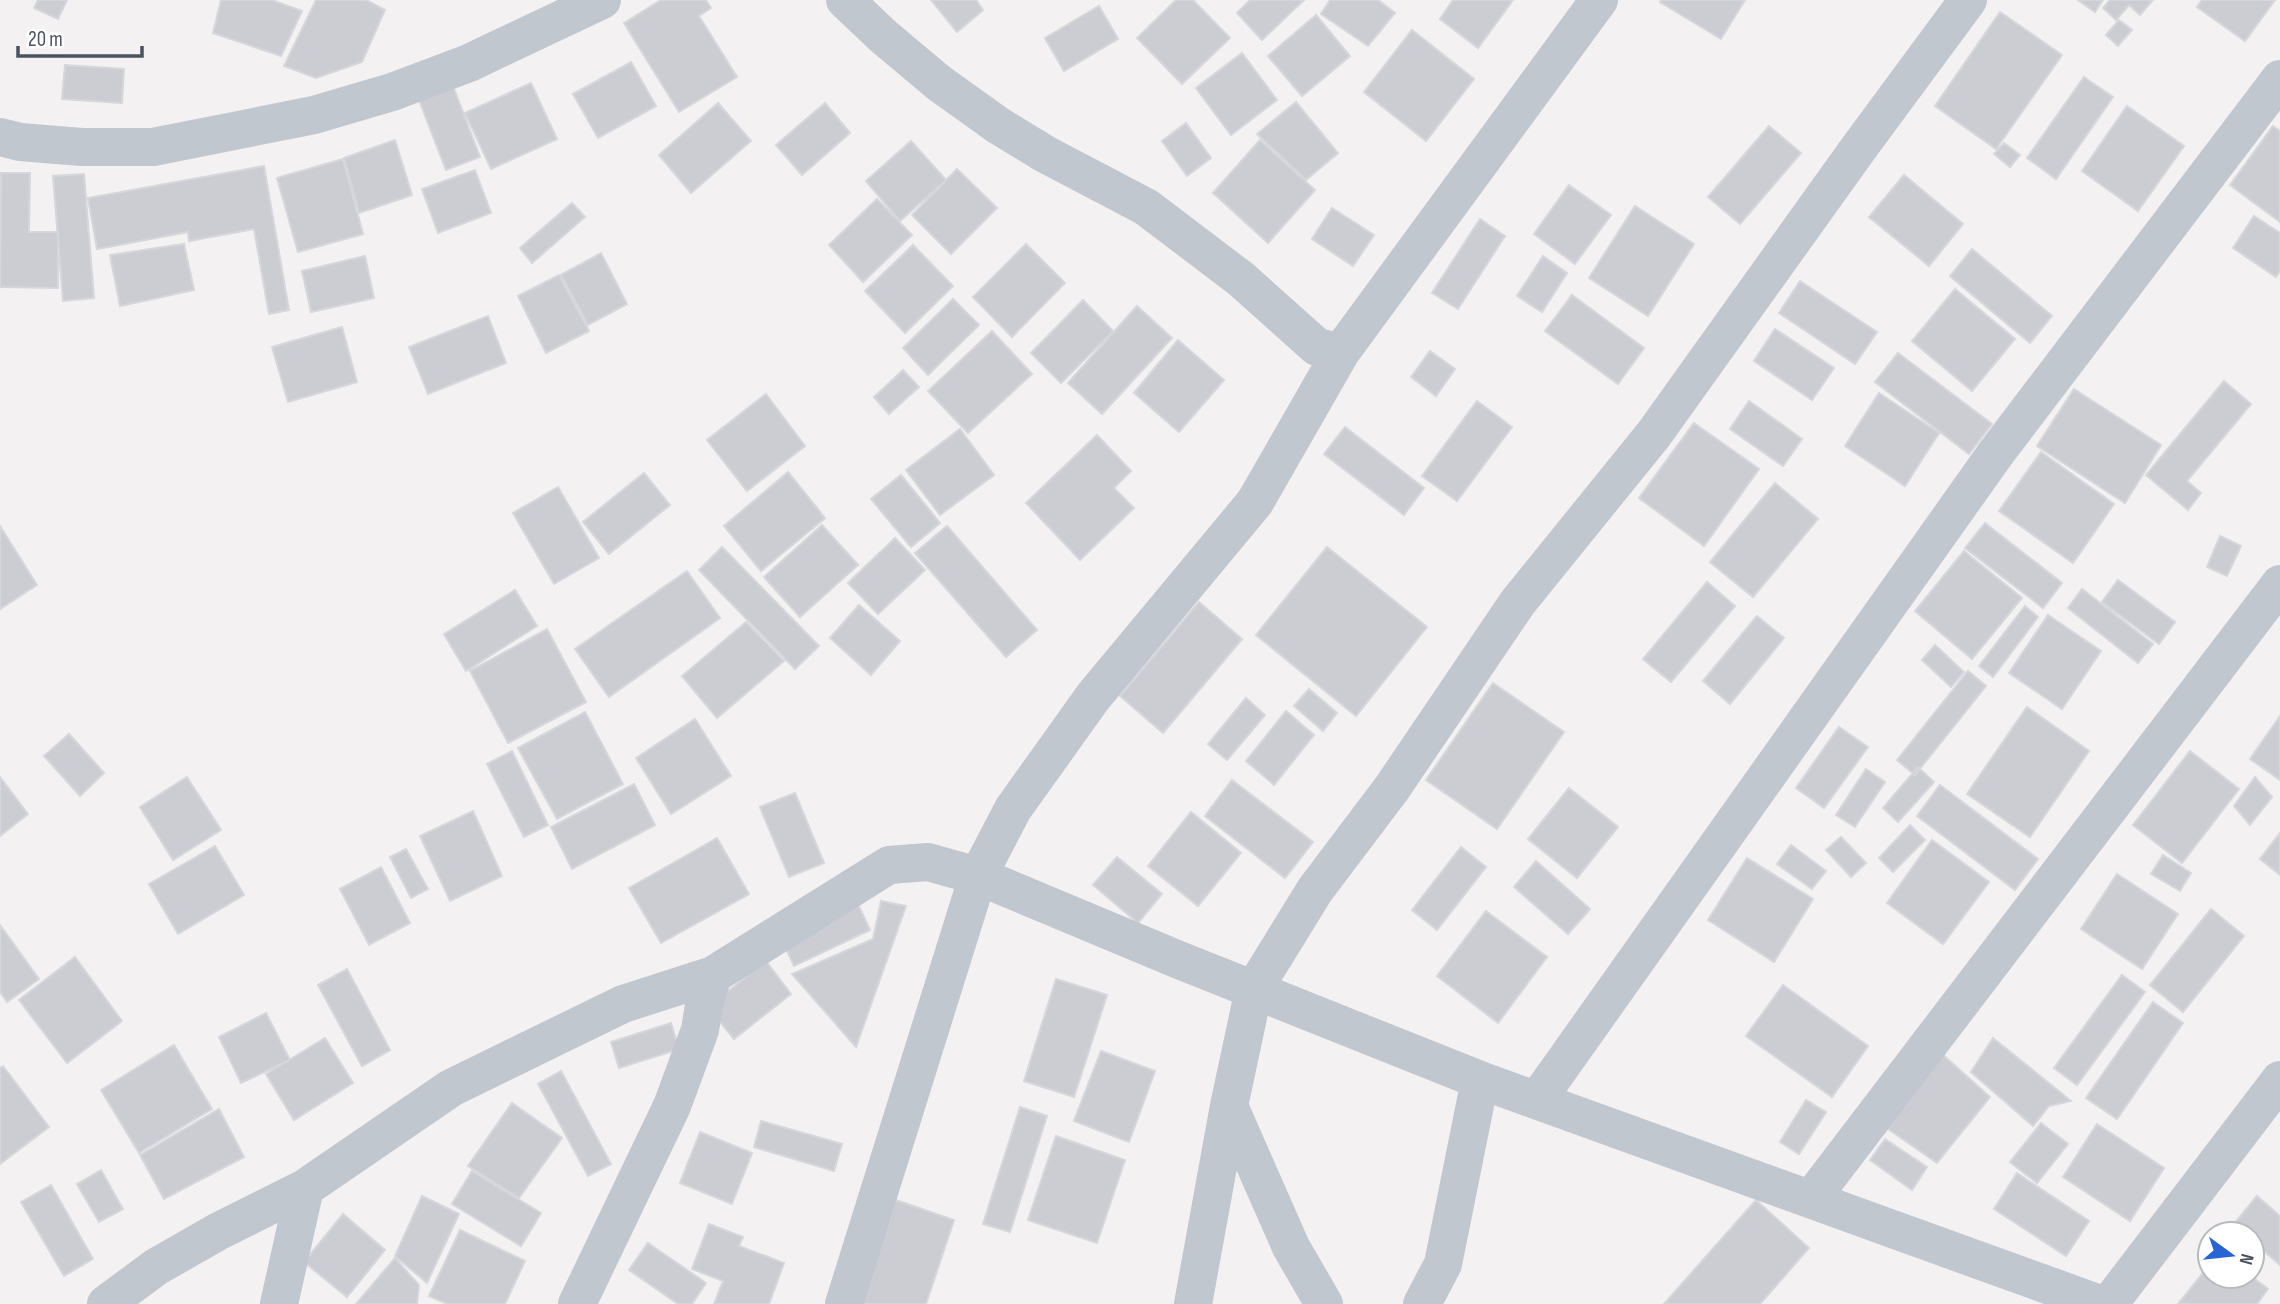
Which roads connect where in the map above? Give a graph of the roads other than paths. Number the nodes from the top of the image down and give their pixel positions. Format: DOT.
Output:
graph roads {
  1 [pos="602,0"];
  2 [pos="845,0"];
  3 [pos="1599,0"];
  4 [pos="1968,0"];
  5 [pos="2280,79"];
  6 [pos="0,137"];
  7 [pos="1341,352"];
  8 [pos="2280,584"];
  9 [pos="978,876"];
  10 [pos="713,975"];
  11 [pos="1254,989"];
  12 [pos="1480,1080"];
  13 [pos="2280,1080"];
  14 [pos="1536,1100"];
  15 [pos="1229,1105"];
  16 [pos="305,1188"];
  17 [pos="1811,1199"];
  18 [pos="106,1304"];
  19 [pos="279,1304"];
  20 [pos="578,1304"];
  21 [pos="844,1304"];
  22 [pos="1193,1304"];
  23 [pos="1324,1304"];
  24 [pos="1422,1304"];
  25 [pos="2100,1304"];
  26 [pos="2109,1304"];
  1 -- 6 [label="street"];
  2 -- 7 [label="street"];
  3 -- 7 [label="street"];
  4 -- 11 [label="street"];
  5 -- 14 [label="street"];
  7 -- 9 [label="street"];
  8 -- 17 [label="street"];
  9 -- 10 [label="street"];
  9 -- 11 [label="street"];
  9 -- 21 [label="street"];
  10 -- 16 [label="street"];
  10 -- 20 [label="street"];
  11 -- 12 [label="street"];
  11 -- 15 [label="street"];
  12 -- 14 [label="street"];
  12 -- 24 [label="street"];
  13 -- 26 [label="street"];
  14 -- 17 [label="street"];
  15 -- 22 [label="street"];
  15 -- 23 [label="street"];
  16 -- 18 [label="street"];
  16 -- 19 [label="street"];
  17 -- 25 [label="street"];
}
